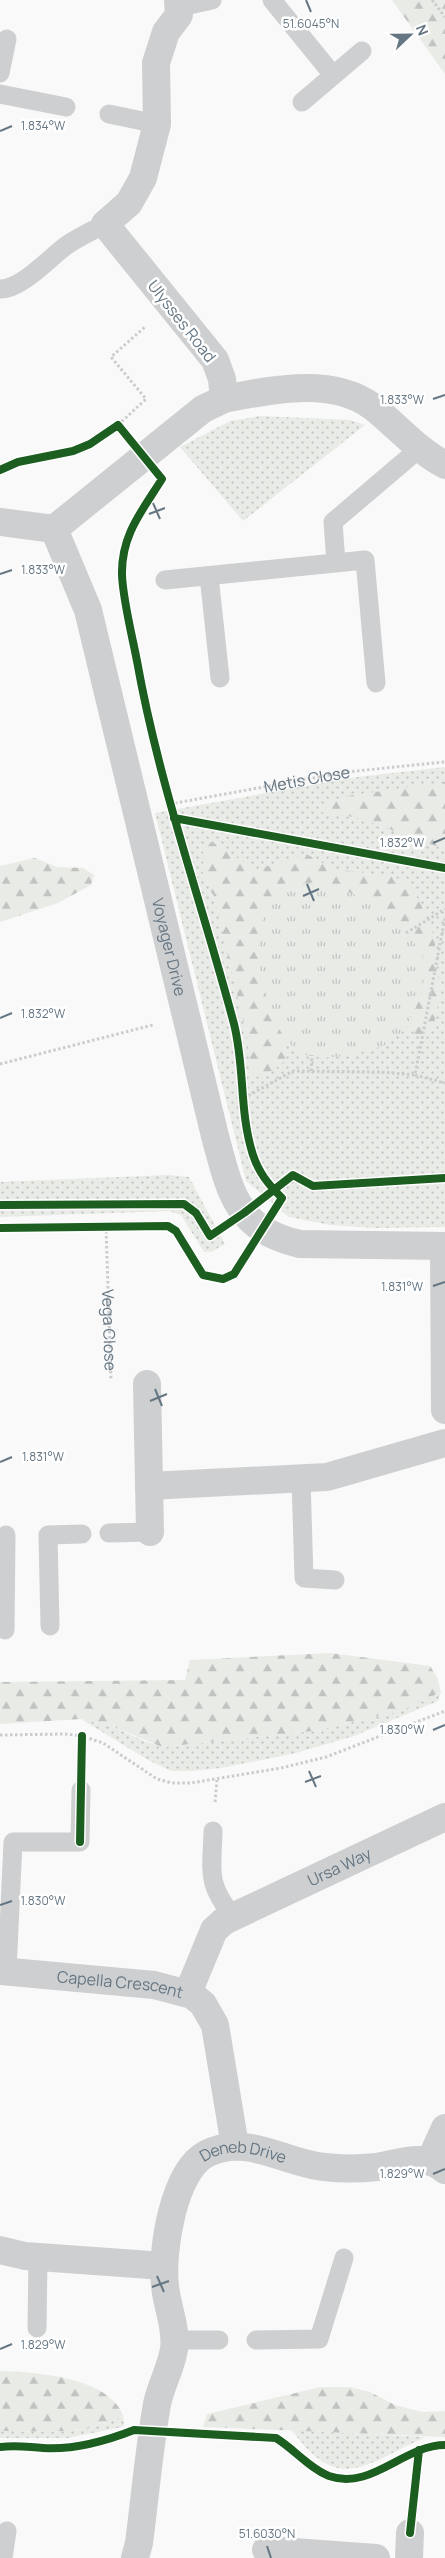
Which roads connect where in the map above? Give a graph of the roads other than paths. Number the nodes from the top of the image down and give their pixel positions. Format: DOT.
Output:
graph roads {
  1 [pos="212,0"];
  2 [pos="272,0"];
  3 [pos="179,3"];
  4 [pos="7,39"];
  5 [pos="362,51"];
  6 [pos="0,73"];
  7 [pos="333,75"];
  8 [pos="0,94"];
  9 [pos="302,102"];
  10 [pos="66,107"];
  11 [pos="109,114"];
  12 [pos="157,124"];
  13 [pos="105,224"];
  14 [pos="0,289"];
  15 [pos="224,399"];
  16 [pos="420,448"];
  17 [pos="445,464"];
  18 [pos="0,522"];
  19 [pos="54,529"];
  20 [pos="336,563"];
  21 [pos="209,576"];
  22 [pos="165,580"];
  23 [pos="220,678"];
  24 [pos="376,683"];
  25 [pos="445,1246"];
  26 [pos="147,1384"];
  27 [pos="445,1410"];
  28 [pos="445,1443"];
  29 [pos="301,1479"];
  30 [pos="149,1486"];
  31 [pos="150,1532"];
  32 [pos="109,1533"];
  33 [pos="82,1534"];
  34 [pos="6,1535"];
  35 [pos="335,1580"];
  36 [pos="3,1588"];
  37 [pos="50,1626"];
  38 [pos="5,1630"];
  39 [pos="81,1790"];
  40 [pos="445,1817"];
  41 [pos="214,1831"];
  42 [pos="6,1842"];
  43 [pos="233,1917"];
  44 [pos="4,1971"];
  45 [pos="188,1993"];
  46 [pos="445,2128"];
  47 [pos="235,2146"];
  48 [pos="437,2165"];
  49 [pos="0,2250"];
  50 [pos="38,2257"];
  51 [pos="344,2258"];
  52 [pos="164,2266"];
  53 [pos="37,2328"];
  54 [pos="175,2340"];
  55 [pos="219,2340"];
  56 [pos="256,2340"];
  57 [pos="7,2531"];
  58 [pos="266,2550"];
  59 [pos="3,2558"];
  60 [pos="135,2558"];
  61 [pos="376,2558"];
  1 -- 3 [label="lane"];
  2 -- 7 [label="lane"];
  3 -- 12 [label="street"];
  4 -- 6 [label="lane"];
  5 -- 7 [label="lane"];
  7 -- 9 [label="lane"];
  8 -- 10 [label="lane"];
  11 -- 12 [label="lane"];
  12 -- 13 [label="street"];
  13 -- 14 [label="lane"];
  13 -- 15 [label="street, Ulysses Road"];
  15 -- 16 [label="street"];
  15 -- 19 [label="street"];
  16 -- 17 [label="street"];
  16 -- 20 [label="lane"];
  18 -- 19 [label="street"];
  19 -- 25 [label="street, Voyager Drive"];
  20 -- 21 [label="lane"];
  20 -- 24 [label="lane"];
  21 -- 22 [label="lane"];
  21 -- 23 [label="lane"];
  25 -- 27 [label="street"];
  26 -- 30 [label="street"];
  28 -- 29 [label="street"];
  29 -- 30 [label="street"];
  29 -- 35 [label="lane"];
  30 -- 31 [label="street"];
  31 -- 32 [label="lane"];
  33 -- 37 [label="lane"];
  34 -- 36 [label="lane"];
  36 -- 38 [label="lane"];
  39 -- 42 [label="lane, Capella Crescent"];
  40 -- 43 [label="street, Ursa Way"];
  41 -- 43 [label="lane"];
  42 -- 44 [label="lane, Capella Crescent"];
  43 -- 45 [label="street, Ursa Way"];
  44 -- 45 [label="street, Capella Crescent"];
  45 -- 47 [label="street, Capella Crescent"];
  46 -- 48 [label="street"];
  47 -- 48 [label="street, Deneb Drive"];
  47 -- 52 [label="street, Deneb Drive"];
  49 -- 50 [label="street"];
  50 -- 52 [label="street"];
  50 -- 53 [label="lane"];
  51 -- 56 [label="lane"];
  52 -- 54 [label="street, Deneb Drive"];
  54 -- 55 [label="lane"];
  54 -- 60 [label="street, Deneb Drive"];
  57 -- 59 [label="lane"];
  58 -- 61 [label="street"];
}
